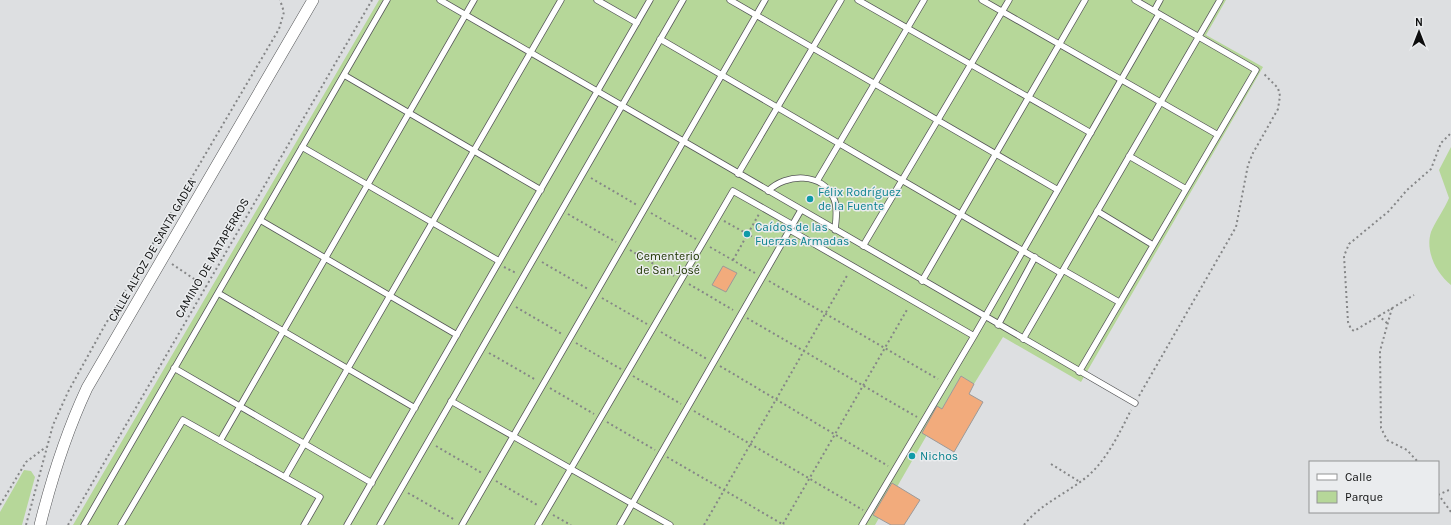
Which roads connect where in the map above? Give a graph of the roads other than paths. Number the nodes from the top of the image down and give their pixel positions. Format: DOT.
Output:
graph roads {
  1 [pos="313,0"];
  2 [pos="387,0"];
  3 [pos="440,0"];
  4 [pos="474,0"];
  5 [pos="562,0"];
  6 [pos="597,0"];
  7 [pos="650,0"];
  8 [pos="683,0"];
  9 [pos="730,0"];
  10 [pos="765,0"];
  11 [pos="841,0"];
  12 [pos="858,0"];
  13 [pos="924,0"];
  14 [pos="982,0"];
  15 [pos="1009,0"];
  16 [pos="1085,0"];
  17 [pos="1135,0"];
  18 [pos="1160,0"];
  19 [pos="1220,0"];
  20 [pos="1002,11"];
  21 [pos="1157,12"];
  22 [pos="466,15"];
  23 [pos="756,15"];
  24 [pos="637,23"];
  25 [pos="907,28"];
  26 [pos="1199,36"];
  27 [pos="660,39"];
  28 [pos="1060,44"];
  29 [pos="813,48"];
  30 [pos="531,53"];
  31 [pos="971,64"];
  32 [pos="721,74"];
  33 [pos="344,75"];
  34 [pos="1122,81"];
  35 [pos="874,84"];
  36 [pos="597,92"];
  37 [pos="1029,97"];
  38 [pos="1160,102"];
  39 [pos="622,106"];
  40 [pos="778,107"];
  41 [pos="409,113"];
  42 [pos="937,120"];
  43 [pos="1091,133"];
  44 [pos="1218,135"];
  45 [pos="683,140"];
  46 [pos="839,142"];
  47 [pos="302,147"];
  48 [pos="474,151"];
  49 [pos="996,154"];
  50 [pos="1129,156"];
  51 [pos="738,174"];
  52 [pos="902,179"];
  53 [pos="817,181"];
  54 [pos="368,185"];
  55 [pos="1186,189"];
  56 [pos="541,190"];
  57 [pos="1058,190"];
  58 [pos="768,191"];
  59 [pos="801,210"];
  60 [pos="1097,211"];
  61 [pos="961,214"];
  62 [pos="260,220"];
  63 [pos="433,223"];
  64 [pos="791,227"];
  65 [pos="835,230"];
  66 [pos="1153,245"];
  67 [pos="862,246"];
  68 [pos="1023,250"];
  69 [pos="1035,257"];
  70 [pos="325,259"];
  71 [pos="499,262"];
  72 [pos="1062,271"];
  73 [pos="922,280"];
  74 [pos="218,294"];
  75 [pos="390,296"];
  76 [pos="1120,302"];
  77 [pos="984,316"];
  78 [pos="998,325"];
  79 [pos="283,332"];
  80 [pos="457,335"];
  81 [pos="974,336"];
  82 [pos="1023,339"];
  83 [pos="174,368"];
  84 [pos="348,369"];
  85 [pos="1079,372"];
  86 [pos="451,401"];
  87 [pos="1135,403"];
  88 [pos="240,406"];
  89 [pos="414,408"];
  90 [pos="513,436"];
  91 [pos="220,441"];
  92 [pos="305,444"];
  93 [pos="571,469"];
  94 [pos="285,477"];
  95 [pos="372,483"];
  96 [pos="632,504"];
  97 [pos="40,525"];
  98 [pos="84,525"];
  99 [pos="121,525"];
  100 [pos="304,525"];
  101 [pos="347,525"];
  102 [pos="380,525"];
  103 [pos="462,525"];
  104 [pos="538,525"];
  105 [pos="620,525"];
  106 [pos="670,525"];
  107 [pos="862,525"];
  1 -- 97 [label="street, CALLE ALFOZ DE SANTA GADEA"];
  2 -- 33 [label="lane"];
  3 -- 22 [label="lane"];
  4 -- 22 [label="lane"];
  5 -- 30 [label="lane"];
  6 -- 24 [label="lane"];
  7 -- 24 [label="lane"];
  8 -- 27 [label="lane"];
  9 -- 23 [label="lane"];
  10 -- 23 [label="lane"];
  11 -- 29 [label="lane"];
  12 -- 25 [label="lane"];
  13 -- 25 [label="lane"];
  14 -- 20 [label="lane"];
  15 -- 20 [label="lane"];
  16 -- 28 [label="lane"];
  17 -- 21 [label="lane"];
  18 -- 21 [label="lane"];
  19 -- 26 [label="lane"];
  20 -- 28 [label="lane"];
  20 -- 31 [label="lane"];
  21 -- 26 [label="lane"];
  21 -- 34 [label="lane"];
  22 -- 30 [label="lane"];
  22 -- 41 [label="lane"];
  23 -- 29 [label="lane"];
  23 -- 32 [label="lane"];
  24 -- 36 [label="lane"];
  25 -- 31 [label="lane"];
  25 -- 35 [label="lane"];
  26 -- 38 [label="lane"];
  26 -- 44 [label="lane"];
  27 -- 32 [label="lane"];
  27 -- 39 [label="lane"];
  28 -- 34 [label="lane"];
  28 -- 37 [label="lane"];
  29 -- 35 [label="lane"];
  29 -- 40 [label="lane"];
  30 -- 36 [label="lane"];
  30 -- 48 [label="lane"];
  31 -- 37 [label="lane"];
  31 -- 42 [label="lane"];
  32 -- 40 [label="lane"];
  32 -- 45 [label="lane"];
  33 -- 41 [label="lane"];
  33 -- 47 [label="lane"];
  34 -- 38 [label="lane"];
  34 -- 43 [label="lane"];
  35 -- 42 [label="lane"];
  35 -- 46 [label="lane"];
  36 -- 39 [label="lane"];
  36 -- 56 [label="lane"];
  37 -- 43 [label="lane"];
  37 -- 49 [label="lane"];
  38 -- 44 [label="lane"];
  38 -- 50 [label="lane"];
  39 -- 45 [label="lane"];
  39 -- 86 [label="lane"];
  40 -- 46 [label="lane"];
  40 -- 51 [label="lane"];
  41 -- 48 [label="lane"];
  41 -- 54 [label="lane"];
  42 -- 49 [label="lane"];
  42 -- 52 [label="lane"];
  43 -- 57 [label="lane"];
  44 -- 55 [label="lane"];
  45 -- 51 [label="lane"];
  45 -- 90 [label="lane"];
  46 -- 52 [label="lane"];
  46 -- 53 [label="lane"];
  47 -- 54 [label="lane"];
  47 -- 62 [label="lane"];
  48 -- 56 [label="lane"];
  48 -- 63 [label="lane"];
  49 -- 57 [label="lane"];
  49 -- 61 [label="lane"];
  50 -- 55 [label="lane"];
  50 -- 60 [label="lane"];
  51 -- 58 [label="lane"];
  52 -- 61 [label="lane"];
  52 -- 67 [label="lane"];
  53 -- 58 [label="lane"];
  53 -- 65 [label="lane"];
  54 -- 63 [label="lane"];
  54 -- 70 [label="lane"];
  55 -- 66 [label="lane"];
  56 -- 71 [label="lane"];
  57 -- 68 [label="lane"];
  58 -- 59 [label="lane"];
  59 -- 64 [label="lane"];
  59 -- 65 [label="lane"];
  60 -- 66 [label="lane"];
  60 -- 72 [label="lane"];
  61 -- 68 [label="lane"];
  61 -- 73 [label="lane"];
  62 -- 70 [label="lane"];
  62 -- 74 [label="lane"];
  63 -- 71 [label="lane"];
  63 -- 75 [label="lane"];
  64 -- 81 [label="lane"];
  64 -- 93 [label="lane"];
  64 -- 96 [label="lane"];
  65 -- 67 [label="lane"];
  66 -- 76 [label="lane"];
  67 -- 73 [label="lane"];
  68 -- 69 [label="lane"];
  68 -- 77 [label="lane"];
  69 -- 72 [label="lane"];
  69 -- 78 [label="lane"];
  70 -- 75 [label="lane"];
  70 -- 79 [label="lane"];
  71 -- 80 [label="lane"];
  72 -- 76 [label="lane"];
  72 -- 82 [label="lane"];
  73 -- 77 [label="lane"];
  74 -- 79 [label="lane"];
  74 -- 83 [label="lane"];
  75 -- 80 [label="lane"];
  75 -- 84 [label="lane"];
  76 -- 85 [label="lane"];
  77 -- 78 [label="lane"];
  77 -- 81 [label="lane"];
  78 -- 82 [label="lane"];
  79 -- 84 [label="lane"];
  79 -- 88 [label="lane"];
  80 -- 89 [label="lane"];
  81 -- 107 [label="lane"];
  82 -- 85 [label="lane"];
  83 -- 88 [label="lane"];
  83 -- 98 [label="lane"];
  84 -- 89 [label="lane"];
  84 -- 92 [label="lane"];
  85 -- 87 [label="lane"];
  86 -- 90 [label="lane"];
  86 -- 102 [label="lane"];
  88 -- 91 [label="lane"];
  88 -- 92 [label="lane"];
  89 -- 95 [label="lane"];
  90 -- 93 [label="lane"];
  90 -- 103 [label="lane"];
  91 -- 94 [label="lane"];
  91 -- 99 [label="lane"];
  92 -- 94 [label="lane"];
  92 -- 95 [label="lane"];
  93 -- 96 [label="lane"];
  93 -- 104 [label="lane"];
  94 -- 100 [label="lane"];
  95 -- 101 [label="lane"];
  96 -- 105 [label="lane"];
  96 -- 106 [label="lane"];
}
